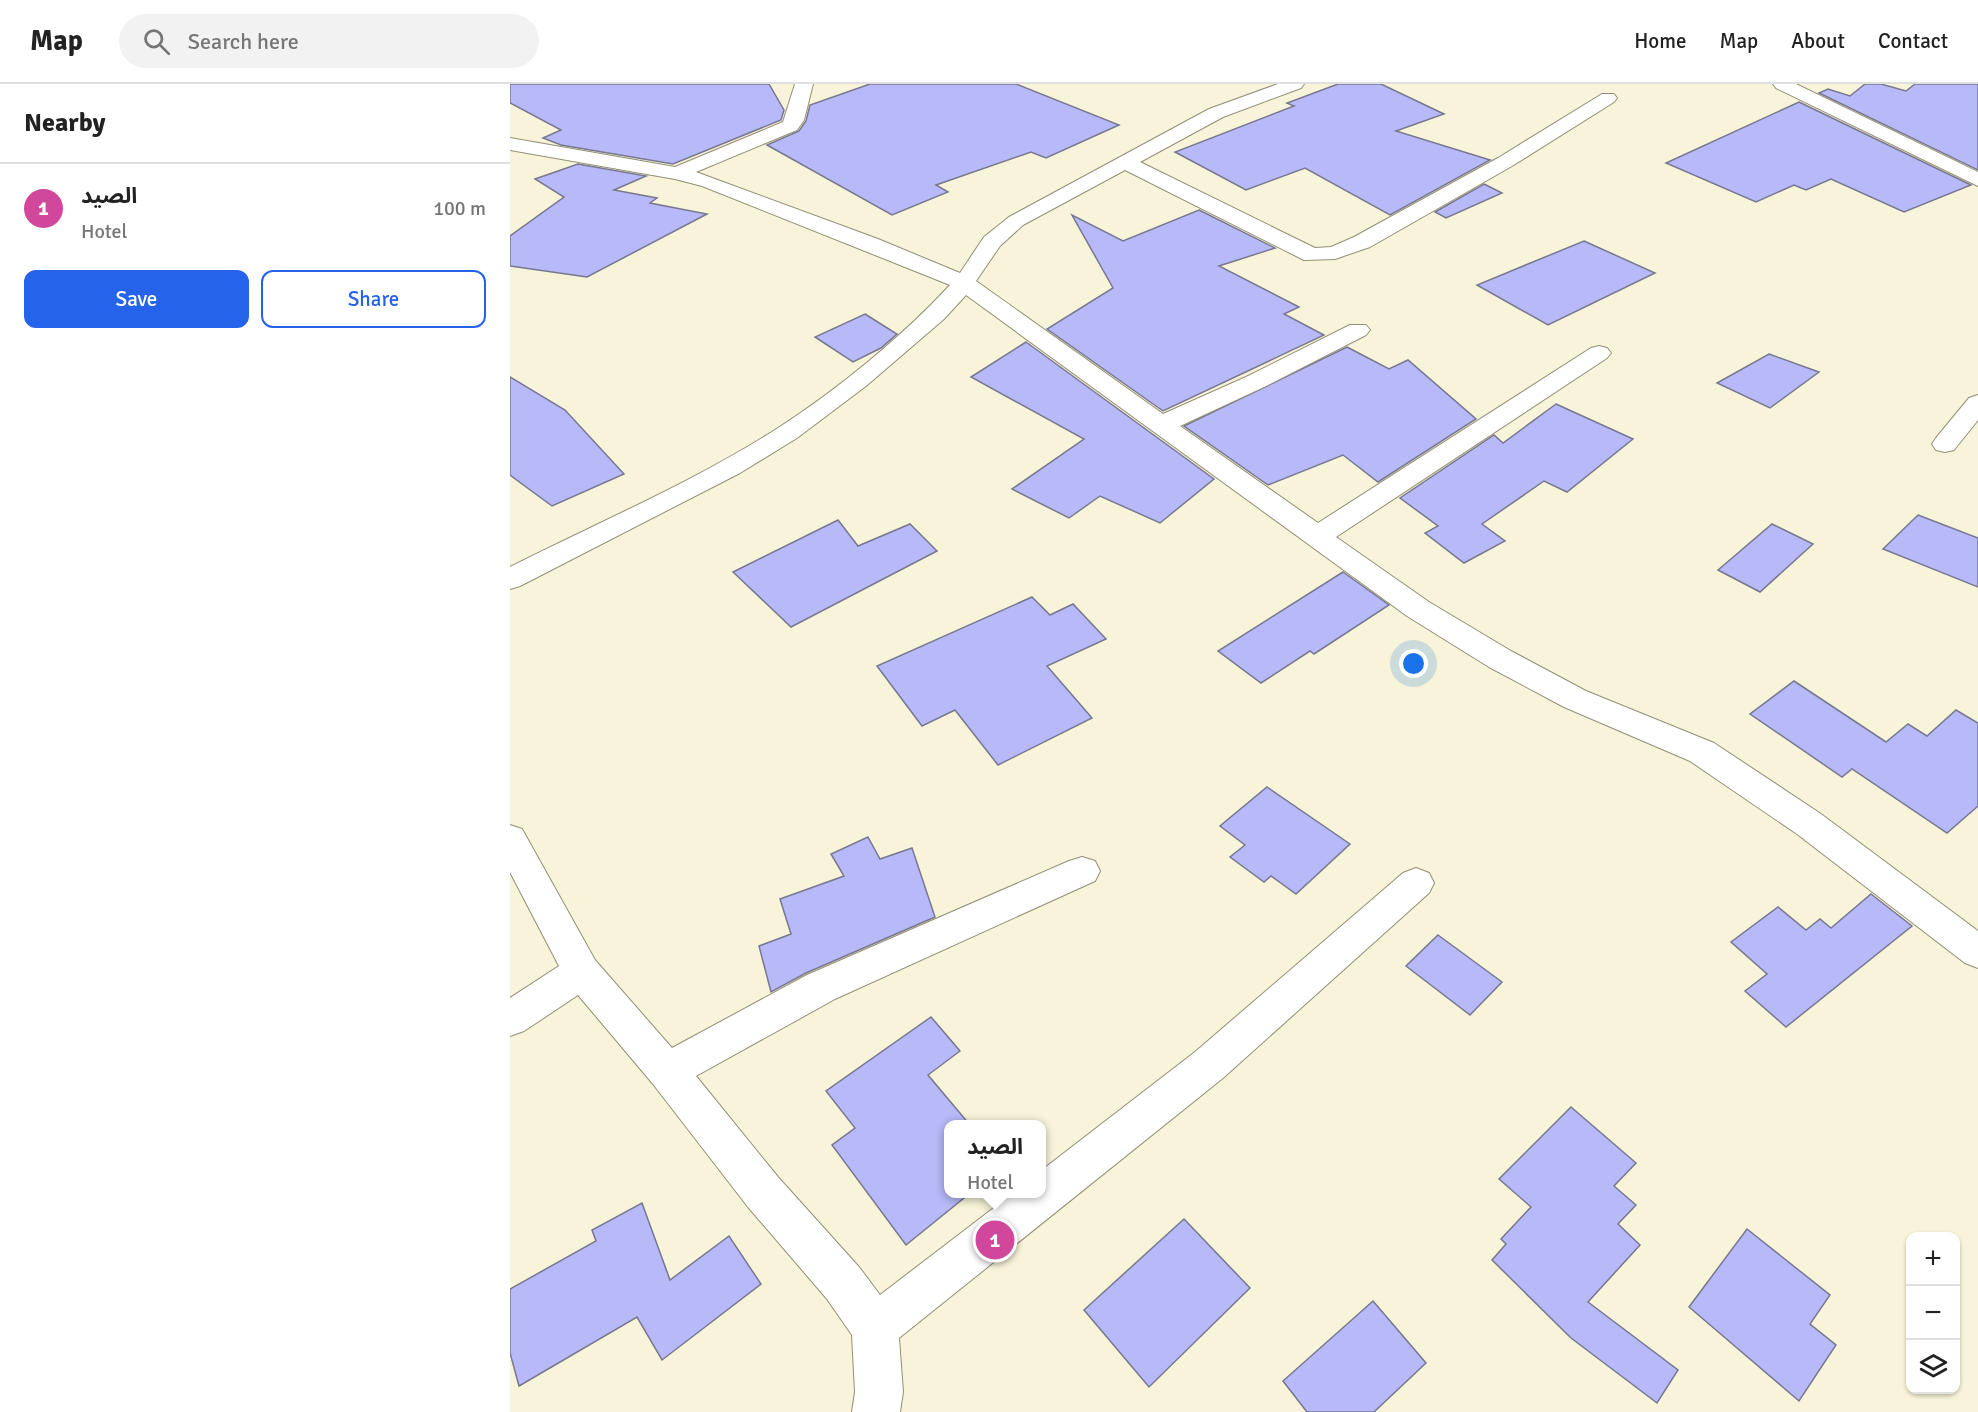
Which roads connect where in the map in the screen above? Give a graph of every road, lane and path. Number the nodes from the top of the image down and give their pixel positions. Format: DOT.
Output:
graph roads {
  1 [pos="804,84"];
  2 [pos="1295,84"];
  3 [pos="1790,85"];
  4 [pos="1608,98"];
  5 [pos="510,144"];
  6 [pos="1126,163"];
  7 [pos="677,173"];
  8 [pos="1976,176"];
  9 [pos="964,283"];
  10 [pos="1358,330"];
  11 [pos="1599,353"];
  12 [pos="1978,404"];
  13 [pos="1160,425"];
  14 [pos="1945,444"];
  15 [pos="1316,537"];
  16 [pos="510,579"];
  17 [pos="510,839"];
  18 [pos="1082,871"];
  19 [pos="1416,883"];
  20 [pos="1978,952"];
  21 [pos="582,972"];
  22 [pos="510,1018"];
  23 [pos="667,1071"];
  24 [pos="1046,1193"];
  25 [pos="1040,1198"];
  26 [pos="875,1328"];
  27 [pos="876,1412"];
  1 -- 7 [label="street"];
  2 -- 6 [label="street"];
  3 -- 8 [label="street"];
  4 -- 6 [label="street"];
  5 -- 7 [label="street"];
  6 -- 9 [label="street"];
  7 -- 9 [label="street"];
  9 -- 13 [label="street"];
  9 -- 16 [label="street"];
  10 -- 13 [label="street"];
  11 -- 15 [label="street"];
  12 -- 14 [label="street"];
  13 -- 15 [label="street"];
  15 -- 20 [label="street"];
  17 -- 21 [label="street"];
  18 -- 23 [label="street"];
  19 -- 24 [label="street"];
  21 -- 22 [label="street"];
  21 -- 23 [label="street"];
  23 -- 26 [label="street"];
  25 -- 26 [label="street"];
  26 -- 27 [label="street"];
}
